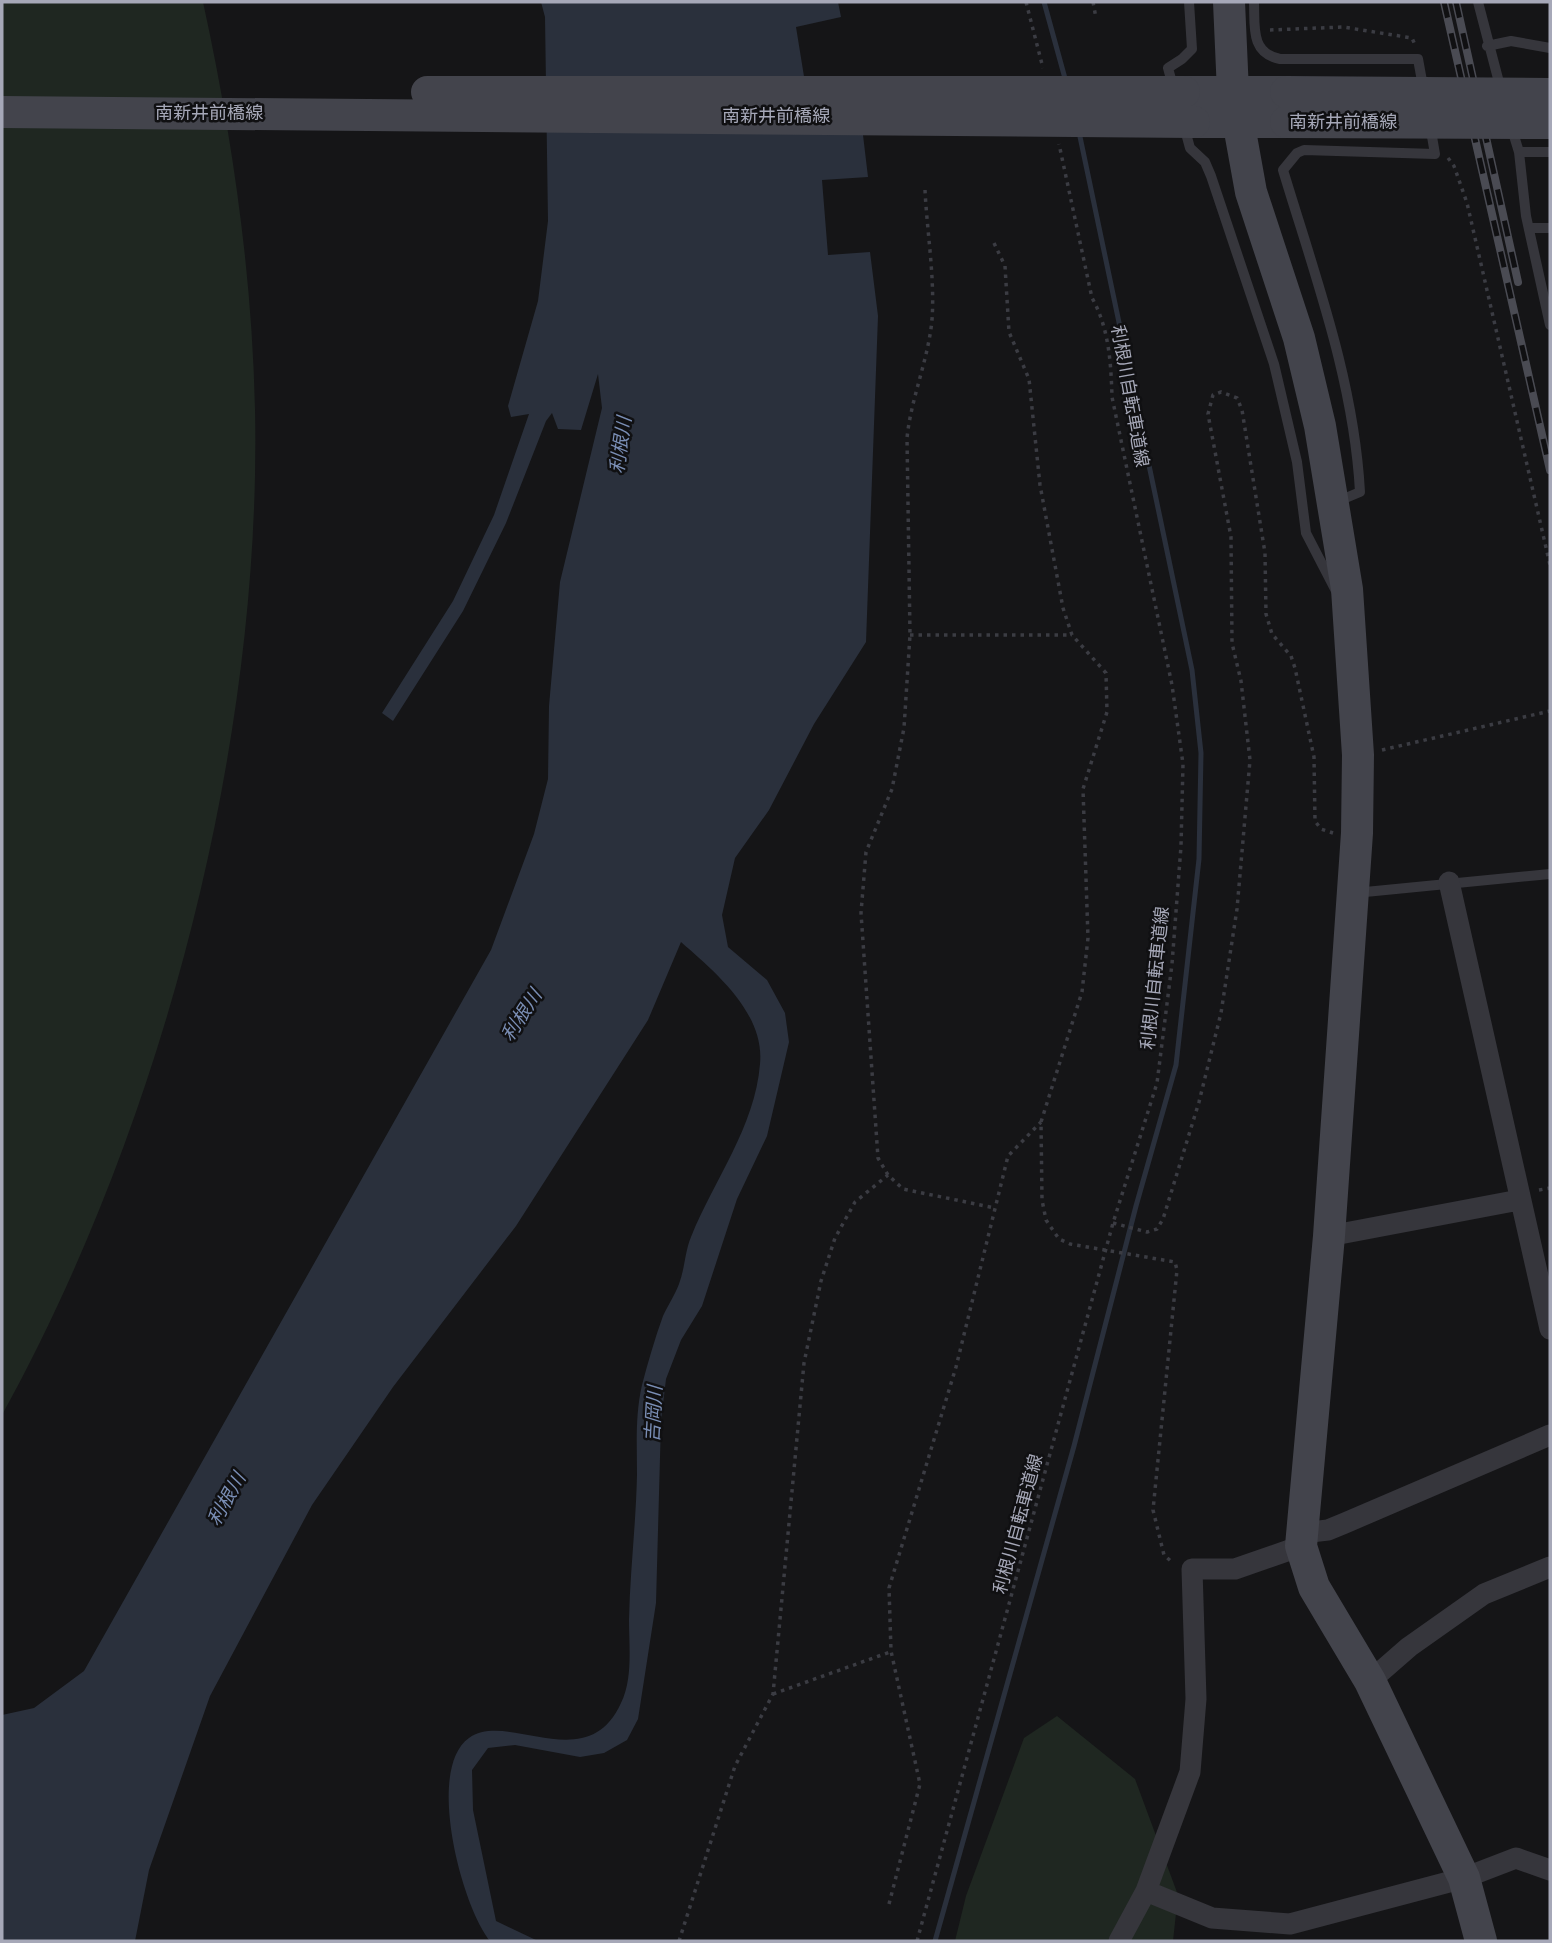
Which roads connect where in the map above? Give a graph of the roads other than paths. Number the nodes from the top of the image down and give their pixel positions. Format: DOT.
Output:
graph roads {
  1 [pos="1189,2"];
  2 [pos="1228,2"];
  3 [pos="1254,2"];
  4 [pos="1478,2"];
  5 [pos="1487,46"];
  6 [pos="1550,48"];
  7 [pos="1297,85"];
  8 [pos="2,90"];
  9 [pos="1550,94"];
  10 [pos="1235,106"];
  11 [pos="2,112"];
  12 [pos="1550,123"];
  13 [pos="1304,150"];
  14 [pos="1519,152"];
  15 [pos="1550,152"];
  16 [pos="1529,228"];
  17 [pos="1550,228"];
  18 [pos="1550,325"];
  19 [pos="1333,503"];
  20 [pos="1347,590"];
  21 [pos="1550,874"];
  22 [pos="1449,882"];
  23 [pos="1352,893"];
  24 [pos="1519,1200"];
  25 [pos="1329,1236"];
  26 [pos="1550,1329"];
  27 [pos="1550,1435"];
  28 [pos="1301,1539"];
  29 [pos="1550,1567"];
  30 [pos="1370,1681"];
  31 [pos="1550,1870"];
  32 [pos="1464,1878"];
  33 [pos="1146,1891"];
  34 [pos="1119,1941"];
  35 [pos="1481,1941"];
  1 -- 20 [label="lane"];
  2 -- 10 [label="main road"];
  3 -- 7 [label="lane"];
  4 -- 5 [label="lane"];
  5 -- 6 [label="lane"];
  5 -- 14 [label="lane"];
  7 -- 9 [label="main road, 南新井前橋線, bridge"];
  7 -- 10 [label="main road, 南新井前橋線"];
  7 -- 12 [label="main road, 南新井前橋線, bridge"];
  7 -- 13 [label="lane"];
  7 -- 13 [label="lane"];
  8 -- 10 [label="main road, 南新井前橋線, bridge"];
  10 -- 11 [label="main road, 南新井前橋線, bridge"];
  10 -- 19 [label="main road"];
  13 -- 19 [label="lane"];
  14 -- 15 [label="lane"];
  14 -- 16 [label="lane"];
  16 -- 17 [label="lane"];
  16 -- 18 [label="lane"];
  19 -- 20 [label="main road"];
  20 -- 23 [label="main road"];
  21 -- 22 [label="lane"];
  22 -- 23 [label="lane"];
  22 -- 24 [label="street"];
  23 -- 25 [label="main road"];
  24 -- 25 [label="street"];
  24 -- 26 [label="street"];
  25 -- 28 [label="main road"];
  27 -- 28 [label="street"];
  28 -- 30 [label="main road"];
  28 -- 33 [label="street"];
  29 -- 30 [label="street"];
  30 -- 32 [label="main road"];
  31 -- 32 [label="street"];
  32 -- 33 [label="street"];
  32 -- 35 [label="main road"];
  33 -- 34 [label="street"];
}
